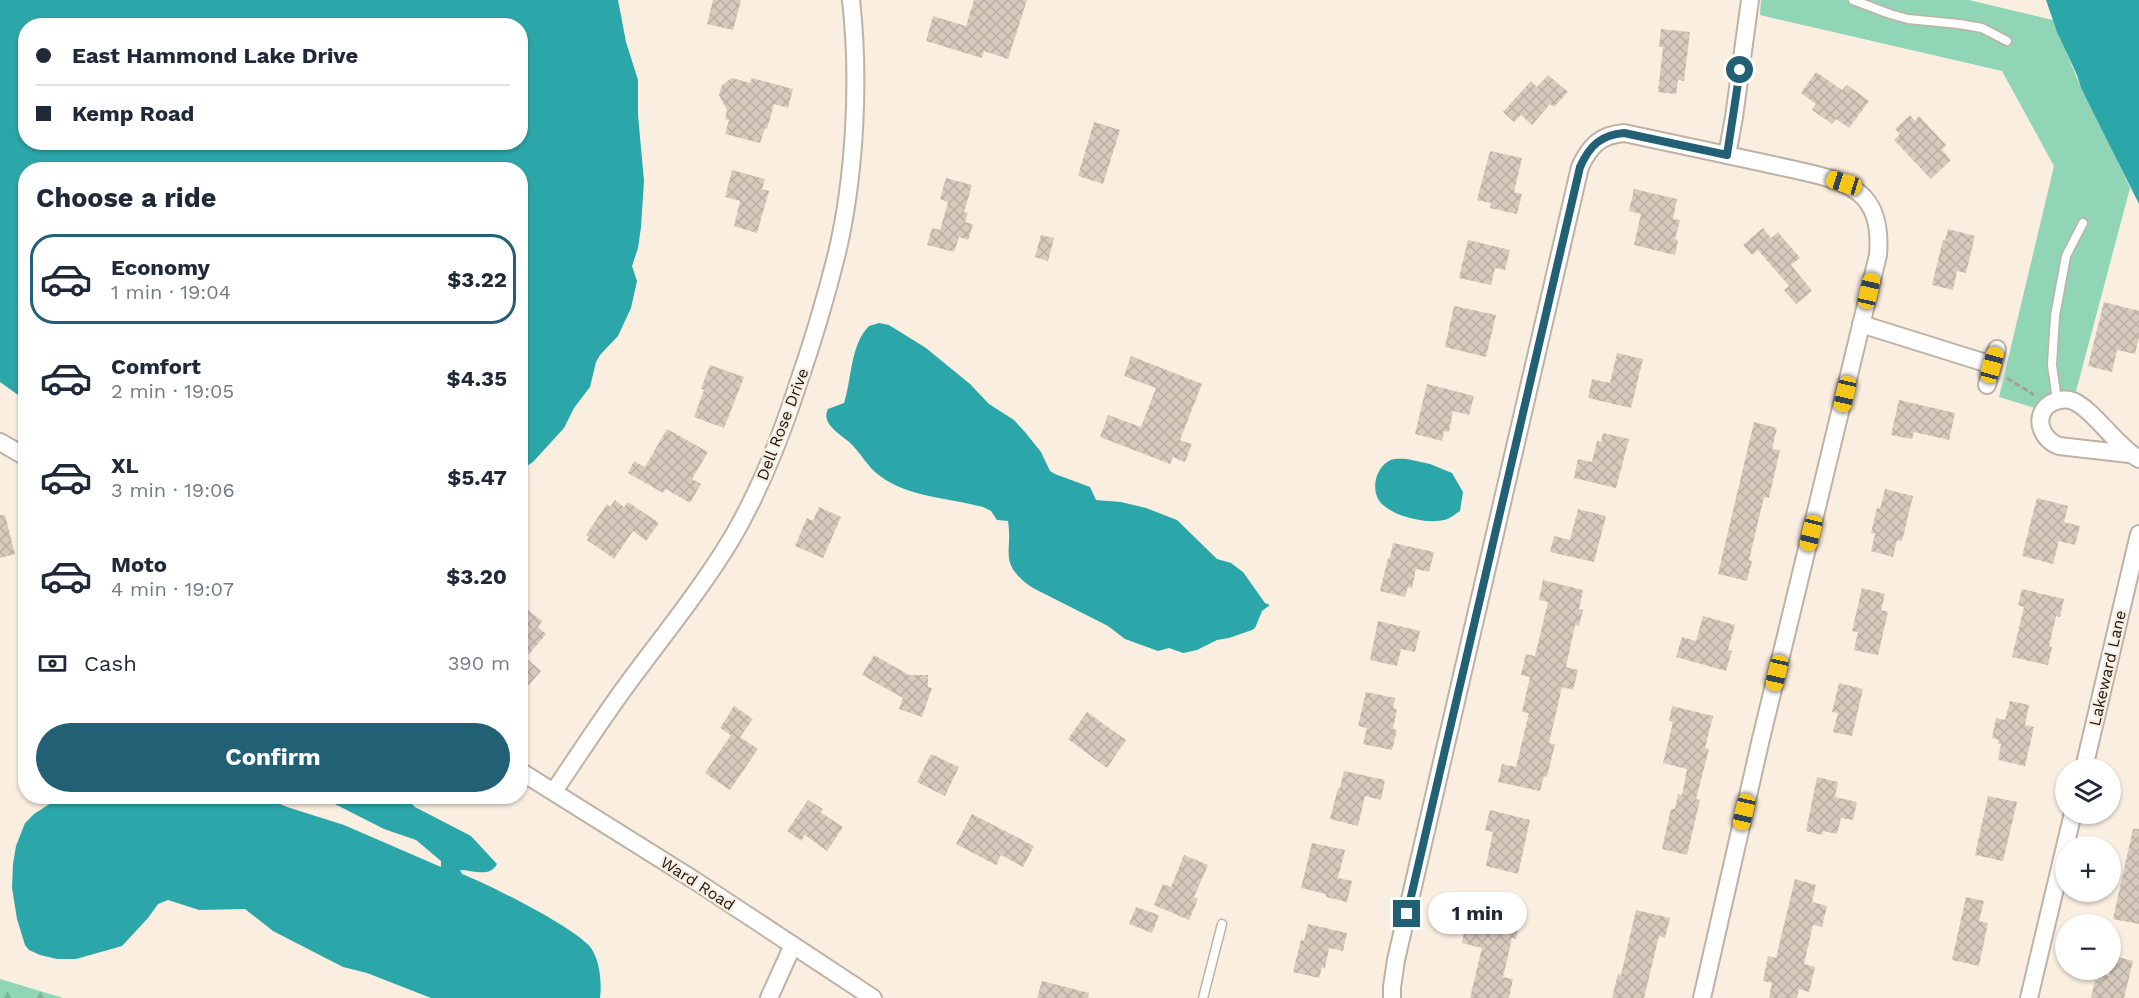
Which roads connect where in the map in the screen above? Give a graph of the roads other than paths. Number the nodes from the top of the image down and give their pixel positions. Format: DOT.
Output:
graph roads {
  1 [pos="851,0"];
  2 [pos="1750,0"];
  3 [pos="1852,0"];
  4 [pos="2007,41"];
  5 [pos="1727,155"];
  6 [pos="2083,223"];
  7 [pos="1862,324"];
  8 [pos="1987,385"];
  9 [pos="2053,402"];
  10 [pos="0,442"];
  11 [pos="18,452"];
  12 [pos="2134,457"];
  13 [pos="2139,534"];
  14 [pos="2086,758"];
  15 [pos="528,776"];
  16 [pos="554,791"];
  17 [pos="2070,824"];
  18 [pos="1222,924"];
  19 [pos="793,945"];
  20 [pos="769,998"];
  21 [pos="873,998"];
  22 [pos="1203,998"];
  23 [pos="1392,998"];
  24 [pos="1702,998"];
  25 [pos="2029,998"];
  1 -- 16 [label="street, Dell Rose Drive"];
  2 -- 5 [label="street"];
  3 -- 4 [label="lane"];
  5 -- 7 [label="street"];
  5 -- 23 [label="street"];
  6 -- 9 [label="lane"];
  7 -- 8 [label="street"];
  7 -- 24 [label="street"];
  9 -- 12 [label="street"];
  9 -- 12 [label="street"];
  10 -- 11 [label="street"];
  13 -- 14 [label="street, Lakeward Lane"];
  15 -- 16 [label="street, Ward Road"];
  16 -- 19 [label="street, Ward Road"];
  17 -- 25 [label="street"];
  18 -- 22 [label="lane"];
  19 -- 20 [label="street"];
  19 -- 21 [label="street, Ward Road"];
}
